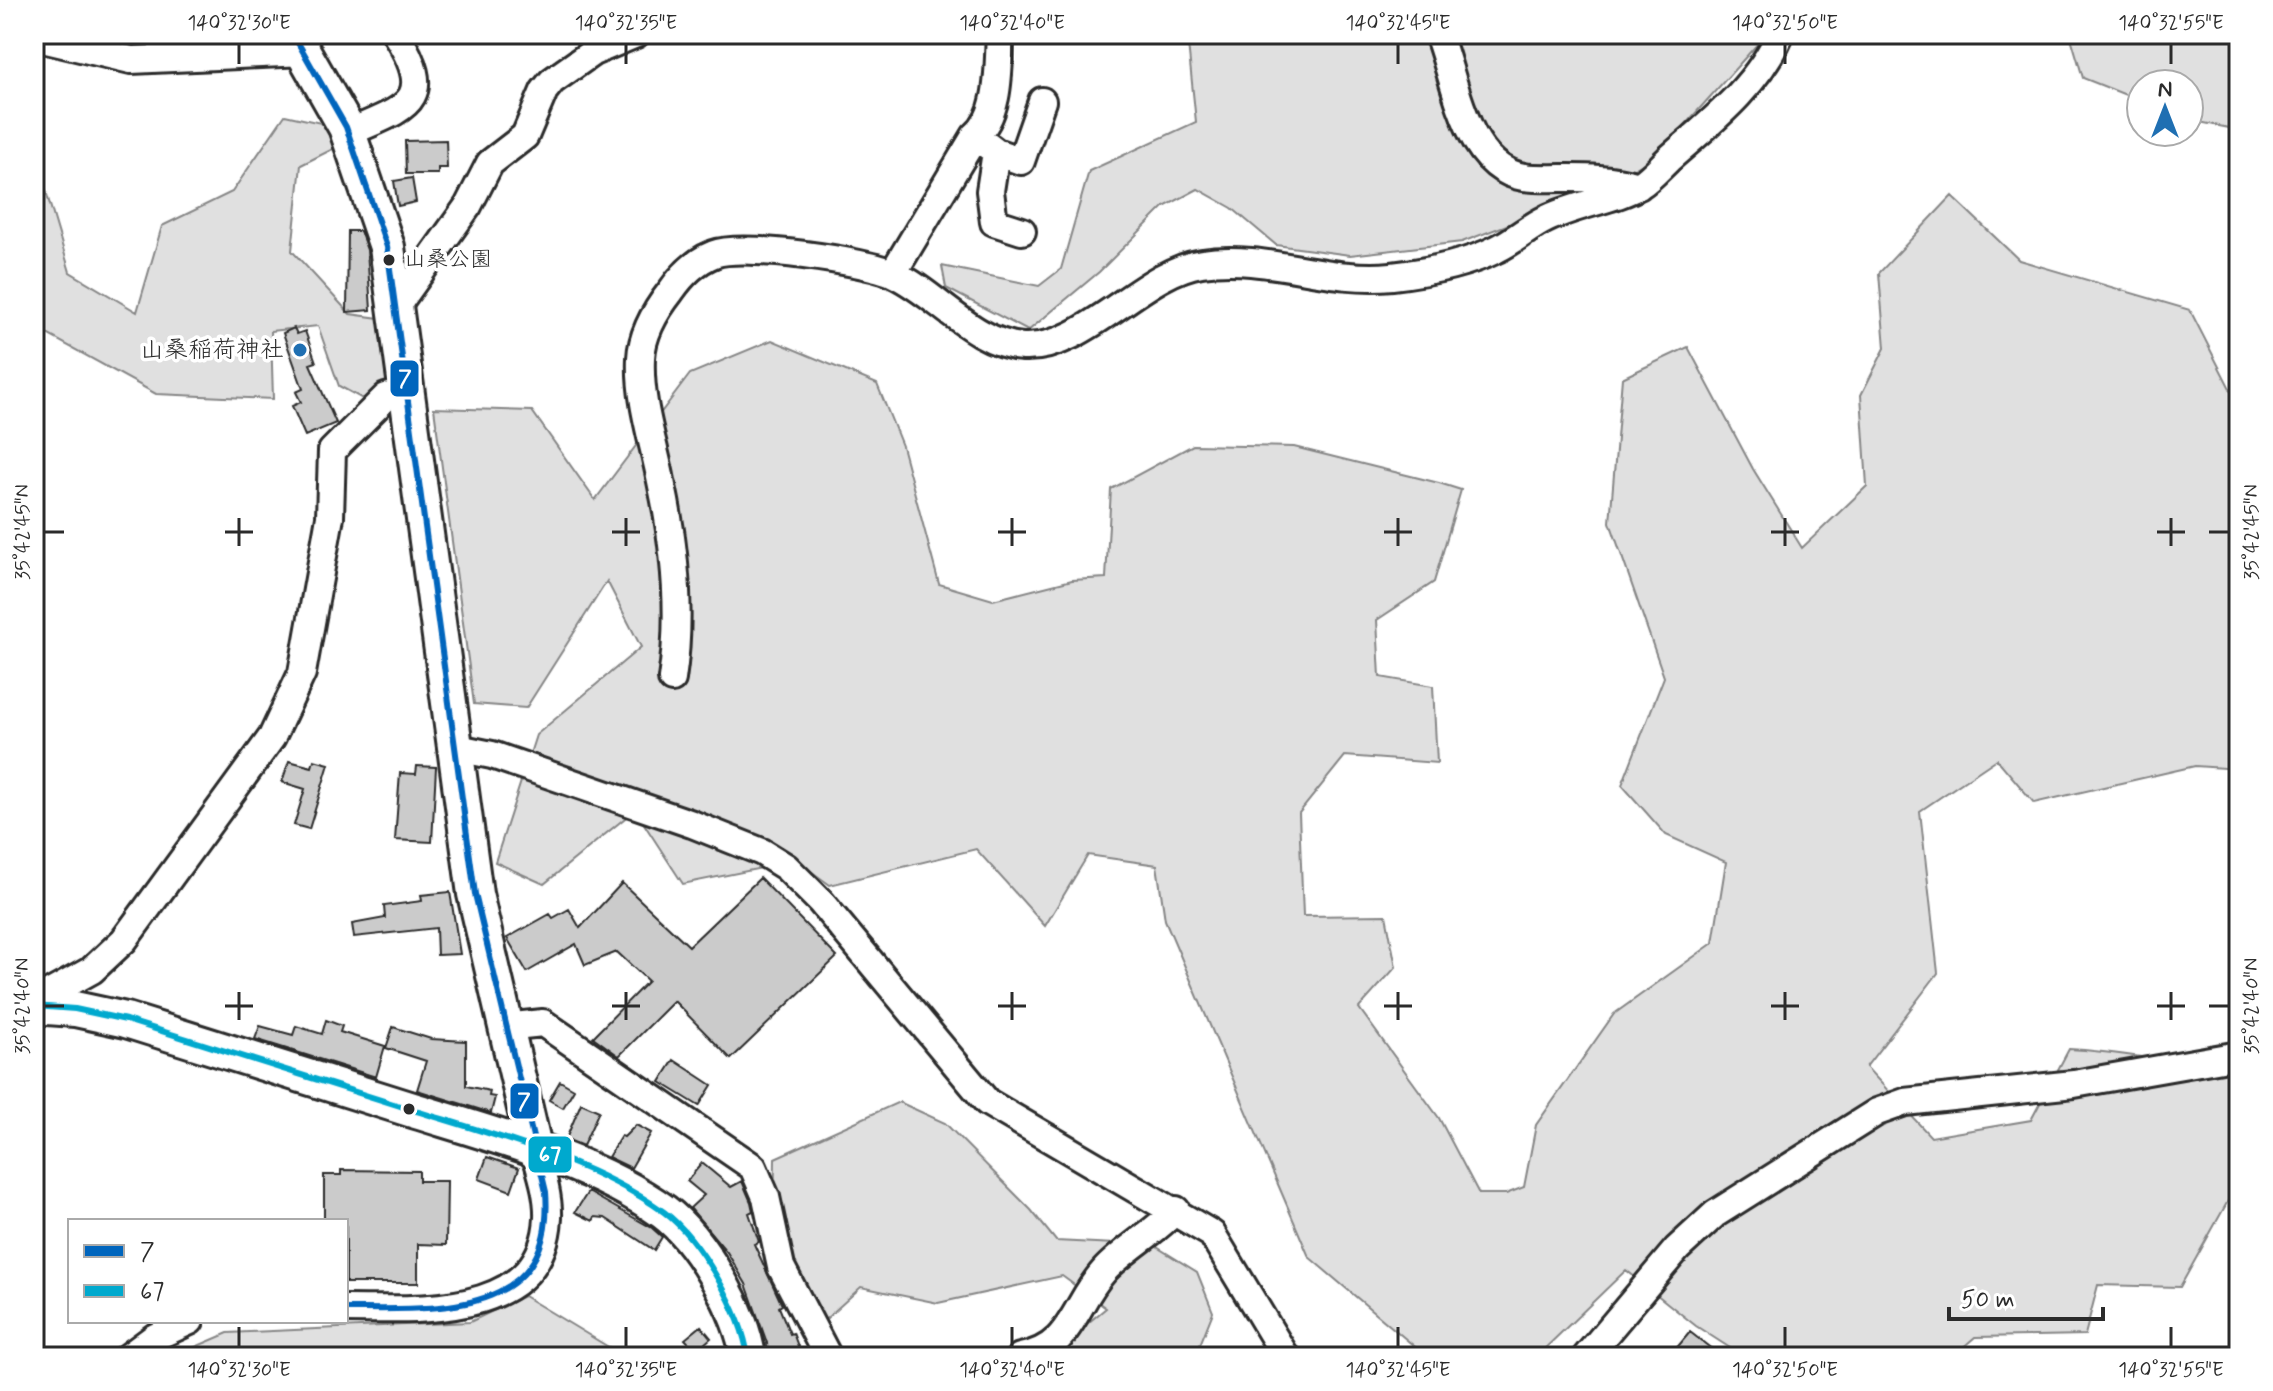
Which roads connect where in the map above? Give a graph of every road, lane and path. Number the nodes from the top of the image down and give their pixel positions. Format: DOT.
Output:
graph roads {
  1 [pos="396,34"];
  2 [pos="636,34"];
  3 [pos="1000,34"];
  4 [pos="1438,34"];
  5 [pos="1780,34"];
  6 [pos="34,37"];
  7 [pos="299,43"];
  8 [pos="1042,101"];
  9 [pos="348,133"];
  10 [pos="975,136"];
  11 [pos="996,152"];
  12 [pos="1639,186"];
  13 [pos="1022,231"];
  14 [pos="893,273"];
  15 [pos="398,304"];
  16 [pos="408,391"];
  17 [pos="672,679"];
  18 [pos="457,748"];
  19 [pos="34,1004"];
  20 [pos="504,1027"];
  21 [pos="2239,1055"];
  22 [pos="535,1151"];
  23 [pos="1176,1210"];
  24 [pos="348,1309"];
  25 [pos="186,1323"];
  26 [pos="128,1357"];
  27 [pos="748,1357"];
  28 [pos="828,1357"];
  29 [pos="1020,1357"];
  30 [pos="1286,1357"];
  31 [pos="1586,1357"];
  1 -- 9 [label="street"];
  2 -- 15 [label="street"];
  3 -- 10 [label="street"];
  4 -- 12 [label="street"];
  5 -- 12 [label="street"];
  6 -- 7 [label="street"];
  7 -- 9 [label="main road"];
  8 -- 11 [label="street"];
  9 -- 15 [label="main road"];
  10 -- 11 [label="street"];
  10 -- 14 [label="street"];
  11 -- 13 [label="street"];
  12 -- 14 [label="street"];
  14 -- 17 [label="street"];
  15 -- 16 [label="main road"];
  16 -- 18 [label="main road"];
  16 -- 19 [label="street"];
  18 -- 20 [label="main road"];
  18 -- 23 [label="street"];
  19 -- 22 [label="main road"];
  20 -- 22 [label="main road"];
  20 -- 28 [label="street"];
  21 -- 31 [label="street"];
  22 -- 24 [label="street"];
  22 -- 27 [label="main road"];
  23 -- 29 [label="street"];
  23 -- 30 [label="street"];
  25 -- 26 [label="street"];
}
